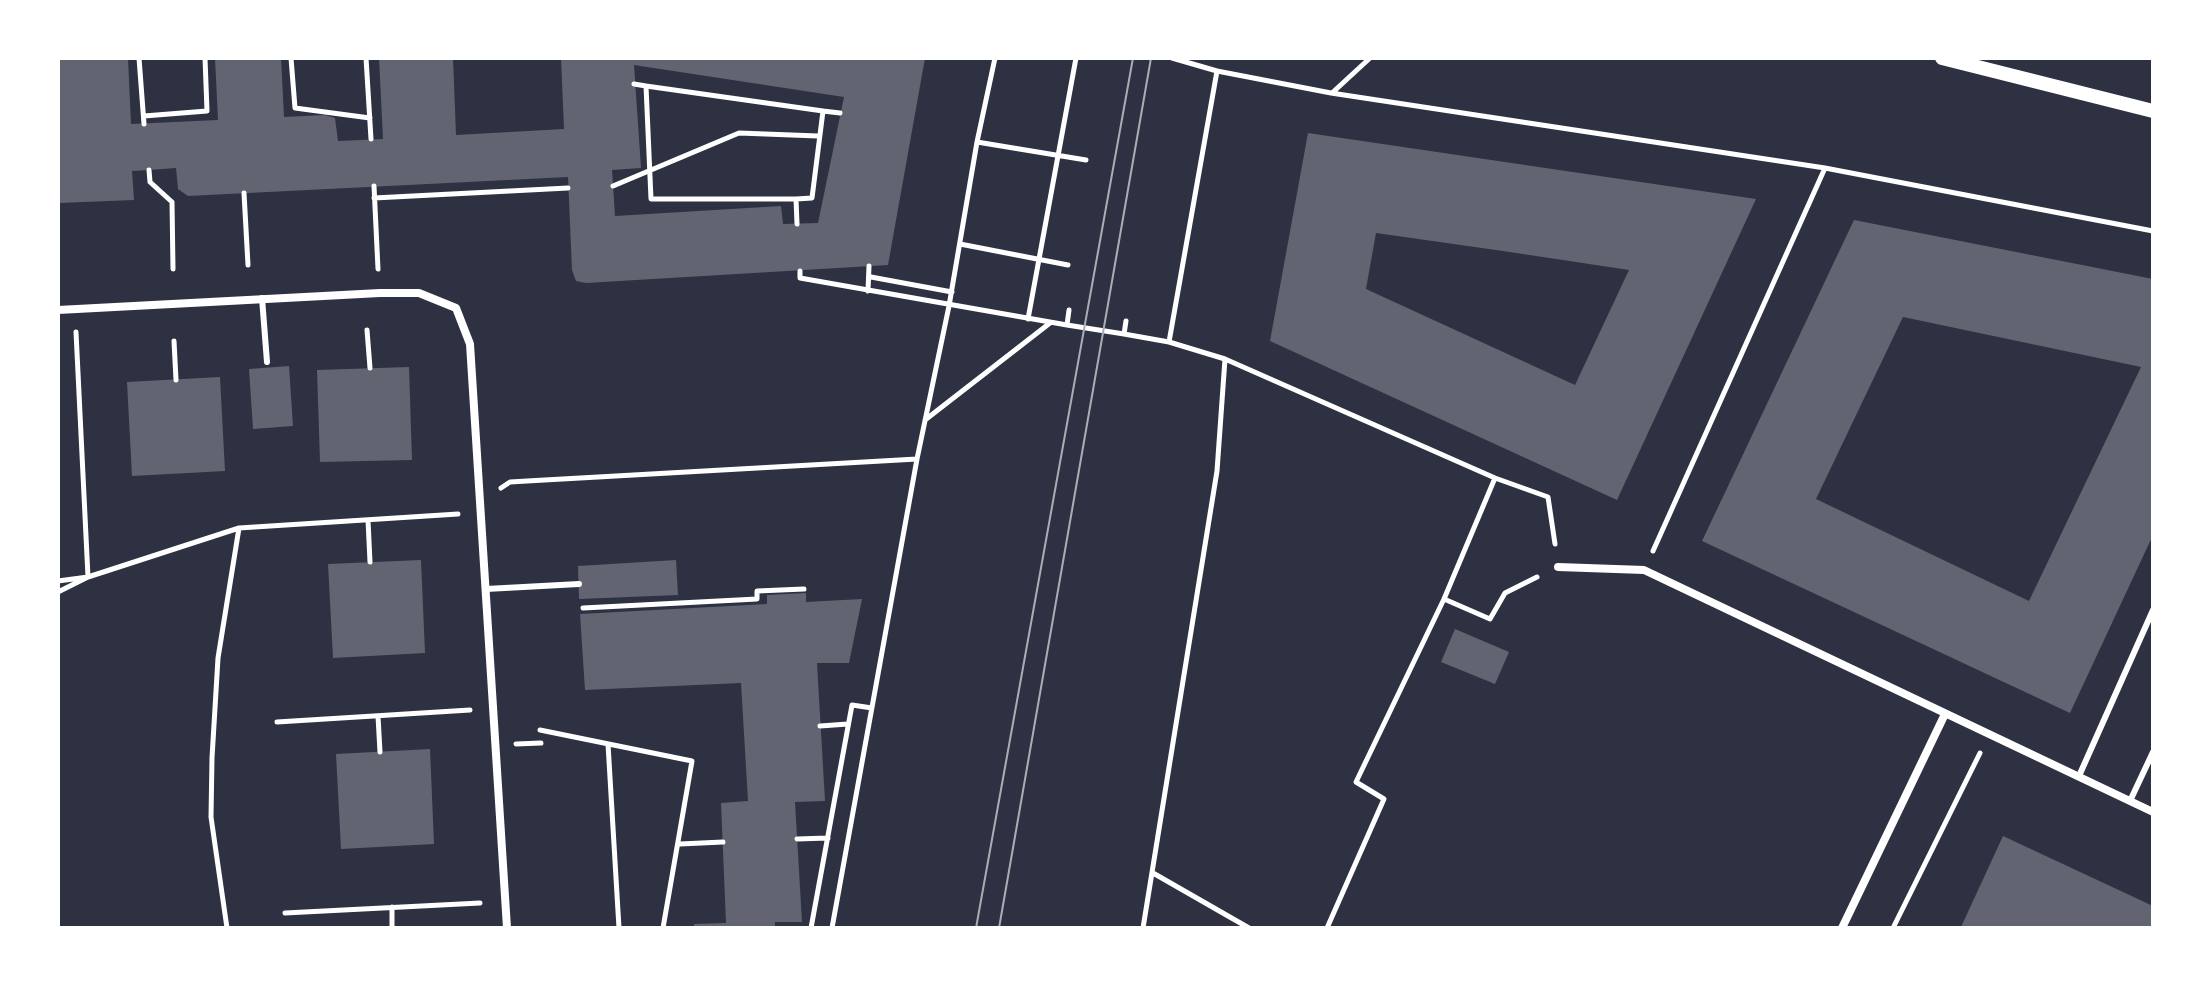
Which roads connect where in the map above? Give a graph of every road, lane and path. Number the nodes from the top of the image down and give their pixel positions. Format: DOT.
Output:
graph roads {
  1 [pos="139,58"];
  2 [pos="205,58"];
  3 [pos="291,58"];
  4 [pos="366,58"];
  5 [pos="995,58"];
  6 [pos="1076,58"];
  7 [pos="1370,58"];
  8 [pos="1942,58"];
  9 [pos="1169,60"];
  10 [pos="1217,71"];
  11 [pos="634,84"];
  12 [pos="646,86"];
  13 [pos="1331,93"];
  14 [pos="823,111"];
  15 [pos="2153,111"];
  16 [pos="840,113"];
  17 [pos="144,116"];
  18 [pos="370,118"];
  19 [pos="144,124"];
  20 [pos="818,136"];
  21 [pos="371,139"];
  22 [pos="977,142"];
  23 [pos="1205,144"];
  24 [pos="1213,145"];
  25 [pos="1058,156"];
  26 [pos="1086,160"];
  27 [pos="1825,168"];
  28 [pos="149,170"];
  29 [pos="650,172"];
  30 [pos="374,186"];
  31 [pos="613,186"];
  32 [pos="568,188"];
  33 [pos="244,193"];
  34 [pos="374,198"];
  35 [pos="796,199"];
  36 [pos="797,224"];
  37 [pos="2153,231"];
  38 [pos="960,244"];
  39 [pos="1039,259"];
  40 [pos="248,265"];
  41 [pos="1068,265"];
  42 [pos="869,266"];
  43 [pos="173,269"];
  44 [pos="800,271"];
  45 [pos="871,277"];
  46 [pos="868,291"];
  47 [pos="952,292"];
  48 [pos="380,293"];
  49 [pos="262,298"];
  50 [pos="949,306"];
  51 [pos="74,308"];
  52 [pos="58,310"];
  53 [pos="1069,310"];
  54 [pos="1028,319"];
  55 [pos="1126,321"];
  56 [pos="1050,323"];
  57 [pos="1067,325"];
  58 [pos="367,330"];
  59 [pos="1124,334"];
  60 [pos="174,341"];
  61 [pos="1169,342"];
  62 [pos="1225,359"];
  63 [pos="267,362"];
  64 [pos="370,368"];
  65 [pos="176,380"];
  66 [pos="924,421"];
  67 [pos="917,459"];
  68 [pos="1495,478"];
  69 [pos="480,501"];
  70 [pos="368,520"];
  71 [pos="239,528"];
  72 [pos="370,562"];
  73 [pos="1558,567"];
  74 [pos="1644,570"];
  75 [pos="88,577"];
  76 [pos="58,581"];
  77 [pos="579,584"];
  78 [pos="486,589"];
  79 [pos="804,589"];
  80 [pos="58,592"];
  81 [pos="1444,599"];
  82 [pos="582,608"];
  83 [pos="2153,610"];
  84 [pos="872,708"];
  85 [pos="470,710"];
  86 [pos="1945,714"];
  87 [pos="378,716"];
  88 [pos="277,722"];
  89 [pos="848,724"];
  90 [pos="820,726"];
  91 [pos="540,730"];
  92 [pos="1989,734"];
  93 [pos="608,744"];
  94 [pos="380,752"];
  95 [pos="2153,752"];
  96 [pos="2079,776"];
  97 [pos="2130,801"];
  98 [pos="2153,812"];
  99 [pos="828,838"];
  100 [pos="797,839"];
  101 [pos="723,842"];
  102 [pos="680,844"];
  103 [pos="1153,873"];
  104 [pos="480,903"];
  105 [pos="392,907"];
  106 [pos="285,913"];
  107 [pos="227,928"];
  108 [pos="392,928"];
  109 [pos="507,928"];
  110 [pos="619,928"];
  111 [pos="663,928"];
  112 [pos="811,928"];
  113 [pos="832,928"];
  114 [pos="1143,928"];
  115 [pos="1249,928"];
  116 [pos="1327,928"];
  117 [pos="1842,928"];
  118 [pos="1893,928"];
  1 -- 17 [label="path"];
  2 -- 17 [label="path"];
  3 -- 18 [label="path"];
  4 -- 18 [label="path"];
  5 -- 22 [label="path"];
  6 -- 25 [label="path"];
  7 -- 13 [label="path"];
  8 -- 15 [label="street"];
  9 -- 10 [label="path"];
  10 -- 13 [label="path"];
  10 -- 23 [label="path"];
  11 -- 12 [label="path"];
  12 -- 14 [label="path"];
  12 -- 29 [label="path"];
  13 -- 27 [label="path"];
  14 -- 16 [label="path"];
  14 -- 20 [label="path"];
  17 -- 19 [label="path"];
  18 -- 21 [label="path"];
  20 -- 29 [label="path"];
  20 -- 35 [label="path"];
  22 -- 25 [label="path"];
  22 -- 38 [label="path"];
  23 -- 24 [label="path"];
  23 -- 61 [label="path"];
  25 -- 26 [label="path"];
  25 -- 39 [label="path"];
  27 -- 37 [label="path"];
  27 -- 74 [label="path"];
  28 -- 43 [label="path"];
  29 -- 31 [label="path"];
  29 -- 35 [label="path"];
  30 -- 34 [label="path"];
  32 -- 34 [label="path"];
  33 -- 40 [label="path"];
  34 -- 48 [label="path"];
  35 -- 36 [label="path"];
  38 -- 39 [label="path"];
  38 -- 47 [label="path"];
  39 -- 41 [label="path"];
  39 -- 54 [label="path"];
  42 -- 45 [label="path"];
  44 -- 46 [label="path"];
  45 -- 46 [label="path"];
  45 -- 47 [label="path"];
  46 -- 50 [label="path"];
  47 -- 50 [label="path"];
  48 -- 49 [label="street"];
  48 -- 69 [label="street"];
  49 -- 51 [label="street"];
  49 -- 63 [label="lane"];
  50 -- 54 [label="path"];
  50 -- 66 [label="path"];
  51 -- 52 [label="street"];
  51 -- 75 [label="path"];
  53 -- 57 [label="path"];
  54 -- 56 [label="path"];
  55 -- 59 [label="path"];
  56 -- 57 [label="path"];
  56 -- 66 [label="path"];
  57 -- 59 [label="path"];
  58 -- 64 [label="path"];
  59 -- 61 [label="path"];
  60 -- 65 [label="path"];
  61 -- 62 [label="path"];
  62 -- 68 [label="path"];
  62 -- 103 [label="path"];
  66 -- 67 [label="path"];
  67 -- 69 [label="path"];
  67 -- 84 [label="path"];
  68 -- 73 [label="path"];
  68 -- 81 [label="path"];
  69 -- 70 [label="path"];
  69 -- 78 [label="street"];
  70 -- 71 [label="path"];
  70 -- 72 [label="path"];
  71 -- 75 [label="path"];
  71 -- 107 [label="path"];
  73 -- 74 [label="street"];
  73 -- 81 [label="path"];
  74 -- 86 [label="street"];
  75 -- 76 [label="path"];
  75 -- 80 [label="path"];
  77 -- 78 [label="lane"];
  78 -- 109 [label="street"];
  79 -- 82 [label="path"];
  81 -- 116 [label="path"];
  83 -- 96 [label="lane"];
  84 -- 89 [label="path"];
  84 -- 113 [label="path"];
  85 -- 87 [label="path"];
  86 -- 92 [label="street"];
  86 -- 117 [label="street"];
  87 -- 88 [label="path"];
  87 -- 94 [label="path"];
  89 -- 90 [label="path"];
  89 -- 99 [label="path"];
  91 -- 93 [label="path"];
  92 -- 96 [label="street"];
  92 -- 118 [label="path"];
  93 -- 102 [label="path"];
  93 -- 110 [label="path"];
  95 -- 97 [label="lane"];
  96 -- 97 [label="street"];
  97 -- 98 [label="street"];
  99 -- 100 [label="path"];
  99 -- 112 [label="path"];
  101 -- 102 [label="path"];
  102 -- 111 [label="path"];
  103 -- 114 [label="path"];
  103 -- 115 [label="path"];
  104 -- 105 [label="path"];
  105 -- 106 [label="path"];
  105 -- 108 [label="path"];
}
